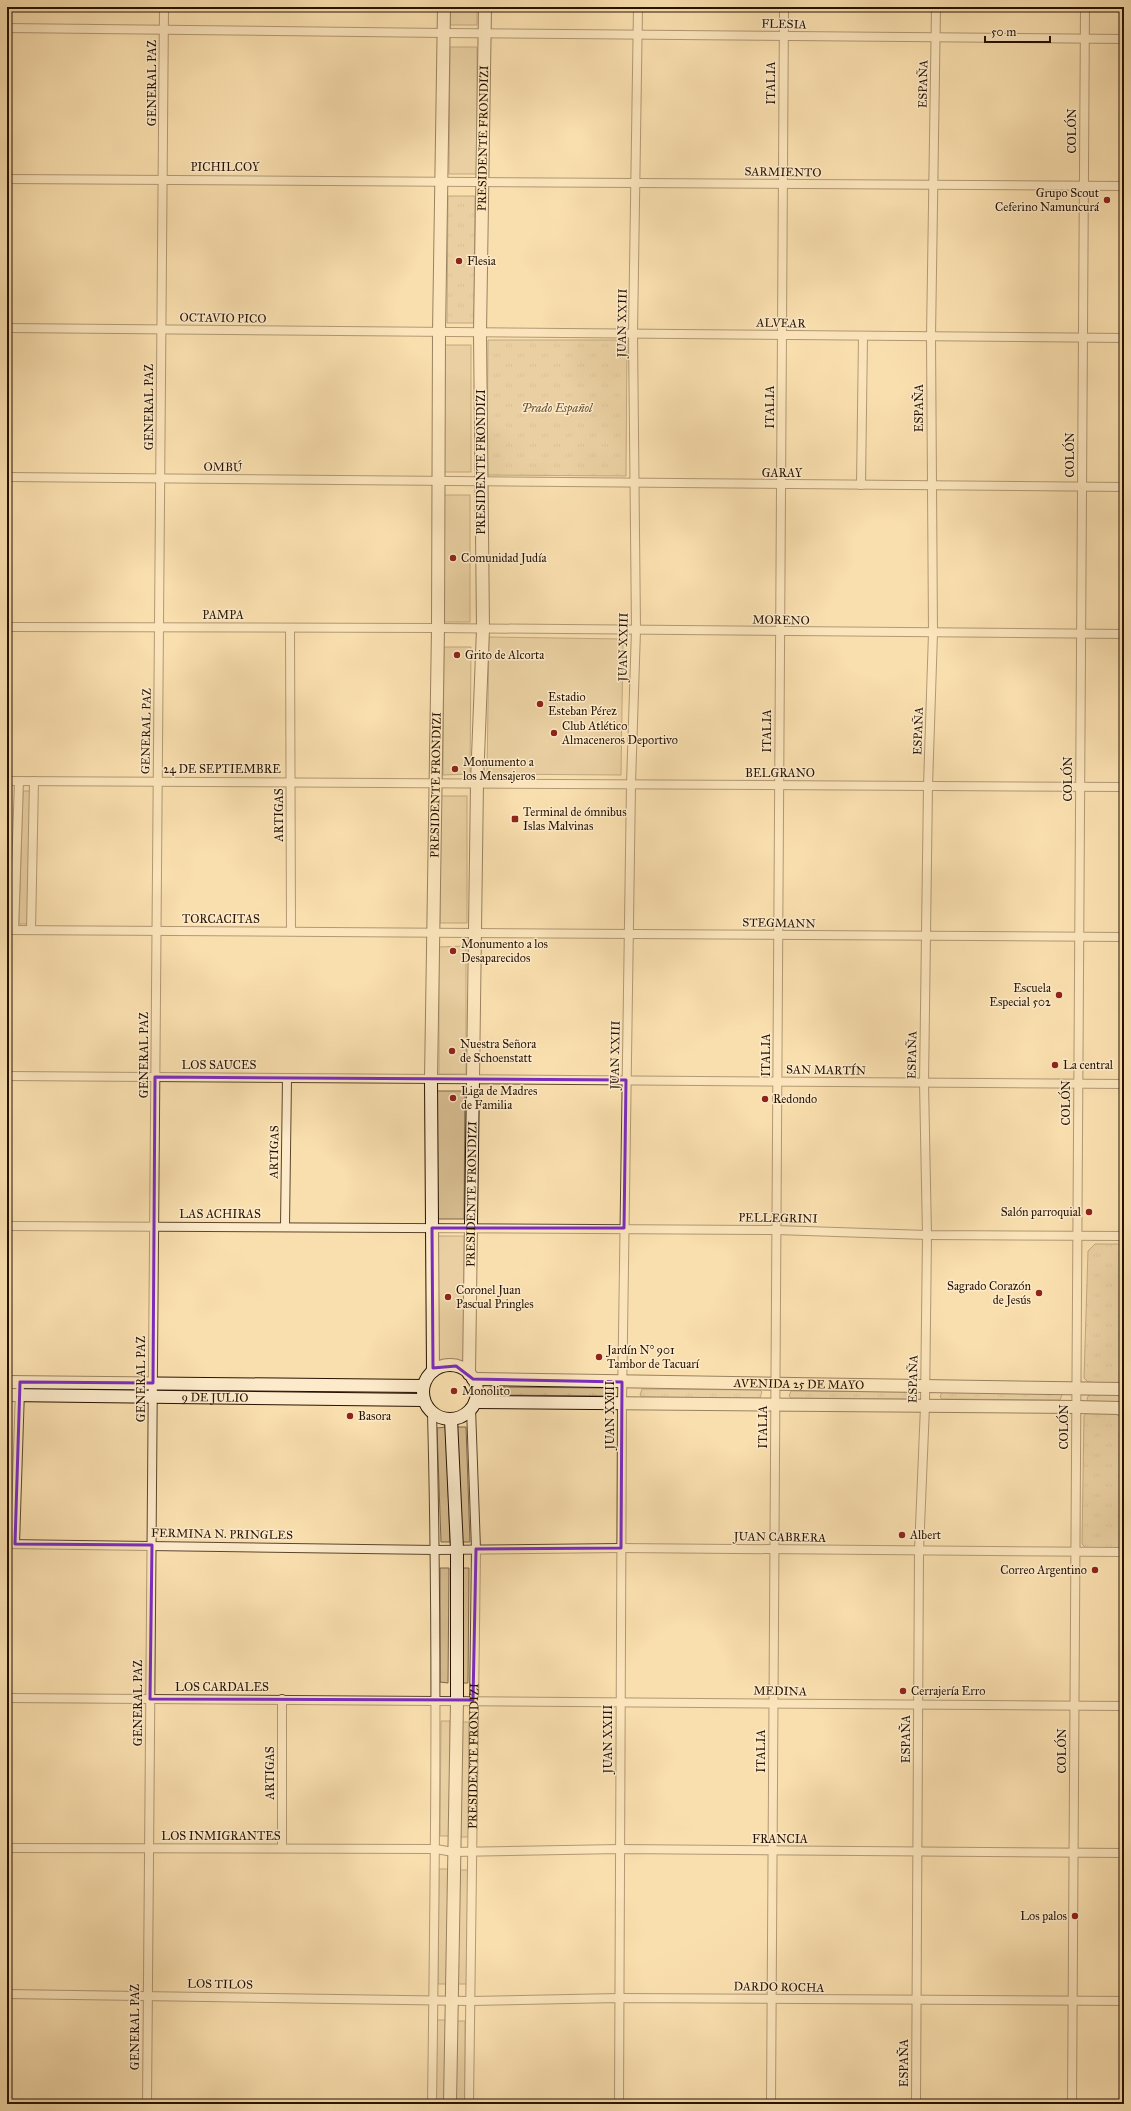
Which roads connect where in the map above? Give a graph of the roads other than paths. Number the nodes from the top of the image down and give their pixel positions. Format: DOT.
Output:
graph roads {
  1 [pos="164,7"];
  2 [pos="444,7"];
  3 [pos="485,7"];
  4 [pos="638,7"];
  5 [pos="784,7"];
  6 [pos="936,7"];
  7 [pos="1085,7"];
  8 [pos="7,28"];
  9 [pos="164,29"];
  10 [pos="444,34"];
  11 [pos="485,34"];
  12 [pos="639,35"];
  13 [pos="784,36"];
  14 [pos="936,38"];
  15 [pos="1085,38"];
  16 [pos="1124,39"];
  17 [pos="7,179"];
  18 [pos="163,179"];
  19 [pos="442,180"];
  20 [pos="484,181"];
  21 [pos="637,182"];
  22 [pos="783,184"];
  23 [pos="934,185"];
  24 [pos="1084,185"];
  25 [pos="1124,186"];
  26 [pos="7,328"];
  27 [pos="162,329"];
  28 [pos="438,332"];
  29 [pos="480,333"];
  30 [pos="633,334"];
  31 [pos="782,335"];
  32 [pos="862,336"];
  33 [pos="931,337"];
  34 [pos="1083,337"];
  35 [pos="1124,338"];
  36 [pos="7,477"];
  37 [pos="160,478"];
  38 [pos="439,482"];
  39 [pos="480,482"];
  40 [pos="634,483"];
  41 [pos="781,485"];
  42 [pos="861,485"];
  43 [pos="931,486"];
  44 [pos="1082,486"];
  45 [pos="1124,487"];
  46 [pos="7,627"];
  47 [pos="159,627"];
  48 [pos="290,628"];
  49 [pos="438,628"];
  50 [pos="483,629"];
  51 [pos="636,630"];
  52 [pos="780,632"];
  53 [pos="933,633"];
  54 [pos="1081,634"];
  55 [pos="1124,634"];
  56 [pos="7,781"];
  57 [pos="19,781"];
  58 [pos="34,781"];
  59 [pos="158,781"];
  60 [pos="291,781"];
  61 [pos="436,782"];
  62 [pos="478,782"];
  63 [pos="631,784"];
  64 [pos="779,785"];
  65 [pos="928,786"];
  66 [pos="1080,787"];
  67 [pos="1124,787"];
  68 [pos="11,930"];
  69 [pos="31,930"];
  70 [pos="157,930"];
  71 [pos="291,931"];
  72 [pos="434,932"];
  73 [pos="476,932"];
  74 [pos="629,933"];
  75 [pos="778,935"];
  76 [pos="927,936"];
  77 [pos="1079,937"];
  78 [pos="1124,937"];
  79 [pos="7,1076"];
  80 [pos="155,1076"];
  81 [pos="287,1078"];
  82 [pos="432,1079"];
  83 [pos="473,1079"];
  84 [pos="626,1080"];
  85 [pos="777,1082"];
  86 [pos="924,1083"];
  87 [pos="1078,1084"];
  88 [pos="1124,1084"];
  89 [pos="7,1226"];
  90 [pos="154,1226"];
  91 [pos="285,1226"];
  92 [pos="470,1227"];
  93 [pos="432,1228"];
  94 [pos="624,1228"];
  95 [pos="776,1230"];
  96 [pos="927,1235"];
  97 [pos="1077,1236"];
  98 [pos="1124,1236"];
  99 [pos="433,1371"];
  100 [pos="471,1376"];
  101 [pos="7,1382"];
  102 [pos="20,1382"];
  103 [pos="622,1382"];
  104 [pos="153,1383"];
  105 [pos="776,1384"];
  106 [pos="286,1385"];
  107 [pos="423,1386"];
  108 [pos="925,1386"];
  109 [pos="1076,1387"];
  110 [pos="1124,1387"];
  111 [pos="7,1395"];
  112 [pos="19,1396"];
  113 [pos="153,1397"];
  114 [pos="287,1398"];
  115 [pos="424,1400"];
  116 [pos="622,1403"];
  117 [pos="775,1404"];
  118 [pos="473,1405"];
  119 [pos="924,1406"];
  120 [pos="1076,1407"];
  121 [pos="1124,1411"];
  122 [pos="432,1413"];
  123 [pos="451,1419"];
  124 [pos="11,1544"];
  125 [pos="152,1545"];
  126 [pos="457,1548"];
  127 [pos="621,1548"];
  128 [pos="476,1549"];
  129 [pos="774,1549"];
  130 [pos="436,1550"];
  131 [pos="918,1551"];
  132 [pos="1075,1552"];
  133 [pos="1124,1552"];
  134 [pos="7,1698"];
  135 [pos="150,1698"];
  136 [pos="282,1699"];
  137 [pos="436,1700"];
  138 [pos="473,1700"];
  139 [pos="457,1701"];
  140 [pos="620,1702"];
  141 [pos="774,1703"];
  142 [pos="918,1704"];
  143 [pos="1074,1706"];
  144 [pos="1124,1706"];
  145 [pos="7,1848"];
  146 [pos="149,1848"];
  147 [pos="282,1848"];
  148 [pos="436,1849"];
  149 [pos="620,1850"];
  150 [pos="773,1851"];
  151 [pos="453,1852"];
  152 [pos="472,1852"];
  153 [pos="917,1852"];
  154 [pos="1073,1852"];
  155 [pos="1124,1853"];
  156 [pos="7,1994"];
  157 [pos="148,1995"];
  158 [pos="619,1998"];
  159 [pos="434,1999"];
  160 [pos="772,1999"];
  161 [pos="451,2000"];
  162 [pos="470,2000"];
  163 [pos="916,2000"];
  164 [pos="1072,2001"];
  165 [pos="1124,2001"];
  166 [pos="147,2104"];
  167 [pos="432,2104"];
  168 [pos="450,2104"];
  169 [pos="469,2104"];
  170 [pos="618,2104"];
  171 [pos="771,2104"];
  172 [pos="916,2104"];
  173 [pos="1072,2104"];
  1 -- 9 [label="street, GENERAL PAZ"];
  2 -- 10 [label="main road, PRESIDENTE FRONDIZI"];
  3 -- 11 [label="main road, PRESIDENTE FRONDIZI"];
  4 -- 12 [label="street, JUAN XXIII"];
  5 -- 13 [label="street, ITALIA"];
  6 -- 14 [label="street, ESPAÑA"];
  7 -- 15 [label="street, COLÓN"];
  8 -- 9 [label="street, FLESIA"];
  9 -- 10 [label="street, FLESIA"];
  9 -- 18 [label="street, GENERAL PAZ"];
  10 -- 11 [label="street, FLESIA"];
  10 -- 19 [label="main road, PRESIDENTE FRONDIZI"];
  11 -- 12 [label="street, FLESIA"];
  11 -- 20 [label="main road, PRESIDENTE FRONDIZI"];
  12 -- 13 [label="street, FLESIA"];
  12 -- 21 [label="street, JUAN XXIII"];
  13 -- 14 [label="street, FLESIA"];
  13 -- 22 [label="street, ITALIA"];
  14 -- 15 [label="street, FLESIA"];
  14 -- 23 [label="street, ESPAÑA"];
  15 -- 16 [label="street, FLESIA"];
  15 -- 24 [label="street, COLÓN"];
  17 -- 18 [label="street, PICHILCOY"];
  18 -- 19 [label="street, PICHILCOY"];
  18 -- 27 [label="street, GENERAL PAZ"];
  19 -- 20 [label="street, SARMIENTO"];
  19 -- 28 [label="main road, PRESIDENTE FRONDIZI"];
  20 -- 21 [label="street, SARMIENTO"];
  20 -- 29 [label="main road, PRESIDENTE FRONDIZI"];
  21 -- 22 [label="street, SARMIENTO"];
  21 -- 30 [label="street, JUAN XXIII"];
  22 -- 23 [label="street, SARMIENTO"];
  22 -- 31 [label="street, ITALIA"];
  23 -- 24 [label="street, SARMIENTO"];
  23 -- 33 [label="street, ESPAÑA"];
  24 -- 25 [label="street, SARMIENTO"];
  24 -- 34 [label="street, COLÓN"];
  26 -- 27 [label="street, OCTAVIO PICO"];
  27 -- 28 [label="street, OCTAVIO PICO"];
  27 -- 37 [label="street, GENERAL PAZ"];
  28 -- 29 [label="street, ALVEAR"];
  28 -- 38 [label="main road, PRESIDENTE FRONDIZI"];
  29 -- 30 [label="street, ALVEAR"];
  29 -- 39 [label="main road, PRESIDENTE FRONDIZI"];
  30 -- 31 [label="street, ALVEAR"];
  30 -- 40 [label="street, JUAN XXIII"];
  31 -- 32 [label="street, ALVEAR"];
  31 -- 41 [label="street, ITALIA"];
  32 -- 33 [label="street, ALVEAR"];
  32 -- 42 [label="street"];
  33 -- 34 [label="street, ALVEAR"];
  33 -- 43 [label="street, ESPAÑA"];
  34 -- 35 [label="street, ALVEAR"];
  34 -- 44 [label="street, COLÓN"];
  36 -- 37 [label="street, OMBÚ"];
  37 -- 38 [label="street, OMBÚ"];
  37 -- 47 [label="street, GENERAL PAZ"];
  38 -- 39 [label="street, GARAY"];
  38 -- 49 [label="main road, PRESIDENTE FRONDIZI"];
  39 -- 40 [label="street, GARAY"];
  39 -- 50 [label="main road, PRESIDENTE FRONDIZI"];
  40 -- 41 [label="street, GARAY"];
  40 -- 51 [label="street, JUAN XXIII"];
  41 -- 42 [label="street, GARAY"];
  41 -- 52 [label="street, ITALIA"];
  42 -- 43 [label="street, GARAY"];
  43 -- 44 [label="street, GARAY"];
  43 -- 53 [label="street, ESPAÑA"];
  44 -- 45 [label="street, GARAY"];
  44 -- 54 [label="street, COLÓN"];
  46 -- 47 [label="street, PAMPA"];
  47 -- 48 [label="street, PAMPA"];
  47 -- 59 [label="street, GENERAL PAZ"];
  48 -- 49 [label="street, PAMPA"];
  48 -- 60 [label="street, ARTIGAS"];
  49 -- 50 [label="street, MORENO"];
  49 -- 61 [label="main road, PRESIDENTE FRONDIZI"];
  50 -- 51 [label="street, MORENO"];
  50 -- 62 [label="main road, PRESIDENTE FRONDIZI"];
  51 -- 52 [label="street, MORENO"];
  51 -- 63 [label="street, JUAN XXIII"];
  52 -- 53 [label="street, MORENO"];
  52 -- 64 [label="street, ITALIA"];
  53 -- 54 [label="street, MORENO"];
  53 -- 65 [label="street, ESPAÑA"];
  54 -- 55 [label="street, MORENO"];
  54 -- 66 [label="street, COLÓN"];
  56 -- 57 [label="street, 24 DE SEPTIEMBRE"];
  57 -- 58 [label="street, 24 DE SEPTIEMBRE"];
  57 -- 68 [label="street"];
  58 -- 59 [label="street, 24 DE SEPTIEMBRE"];
  58 -- 69 [label="street"];
  59 -- 60 [label="street, 24 DE SEPTIEMBRE"];
  59 -- 70 [label="street, GENERAL PAZ"];
  60 -- 61 [label="street, 24 DE SEPTIEMBRE"];
  60 -- 71 [label="street, ARTIGAS"];
  61 -- 62 [label="street, BELGRANO"];
  61 -- 72 [label="main road, PRESIDENTE FRONDIZI"];
  62 -- 63 [label="street, BELGRANO"];
  62 -- 73 [label="main road, PRESIDENTE FRONDIZI"];
  63 -- 64 [label="street, BELGRANO"];
  63 -- 74 [label="street, JUAN XXIII"];
  64 -- 65 [label="street, BELGRANO"];
  64 -- 75 [label="street, ITALIA"];
  65 -- 66 [label="street, BELGRANO"];
  65 -- 76 [label="street, ESPAÑA"];
  66 -- 67 [label="street, BELGRANO"];
  66 -- 77 [label="street, COLÓN"];
  68 -- 69 [label="street, TORCACITAS"];
  69 -- 70 [label="street, TORCACITAS"];
  70 -- 71 [label="street, TORCACITAS"];
  70 -- 80 [label="street, GENERAL PAZ"];
  71 -- 72 [label="street, TORCACITAS"];
  72 -- 73 [label="street, STEGMANN"];
  72 -- 82 [label="main road, PRESIDENTE FRONDIZI"];
  73 -- 74 [label="street, STEGMANN"];
  73 -- 83 [label="main road, PRESIDENTE FRONDIZI"];
  74 -- 75 [label="street, STEGMANN"];
  74 -- 84 [label="street, JUAN XXIII"];
  75 -- 76 [label="street, STEGMANN"];
  75 -- 85 [label="street, ITALIA"];
  76 -- 77 [label="street, STEGMANN"];
  76 -- 86 [label="street, ESPAÑA"];
  77 -- 78 [label="street, STEGMANN"];
  77 -- 87 [label="street, COLÓN"];
  79 -- 80 [label="street, LOS SAUCES"];
  80 -- 81 [label="street, LOS SAUCES"];
  80 -- 90 [label="street, GENERAL PAZ"];
  81 -- 82 [label="street, LOS SAUCES"];
  81 -- 91 [label="street, ARTIGAS"];
  82 -- 83 [label="street, SAN MARTÍN"];
  82 -- 93 [label="main road, PRESIDENTE FRONDIZI"];
  83 -- 84 [label="street, SAN MARTÍN"];
  83 -- 92 [label="main road, PRESIDENTE FRONDIZI"];
  84 -- 85 [label="street, SAN MARTÍN"];
  84 -- 94 [label="street, JUAN XXIII"];
  85 -- 86 [label="street, SAN MARTÍN"];
  85 -- 95 [label="street, ITALIA"];
  86 -- 87 [label="street, SAN MARTÍN"];
  86 -- 96 [label="street, ESPAÑA"];
  87 -- 88 [label="street, SAN MARTÍN"];
  87 -- 97 [label="street, COLÓN"];
  89 -- 90 [label="street, LAS ACHIRAS"];
  90 -- 91 [label="street, LAS ACHIRAS"];
  90 -- 104 [label="street, GENERAL PAZ"];
  91 -- 93 [label="street, LAS ACHIRAS"];
  92 -- 93 [label="street, PELLEGRINI"];
  92 -- 94 [label="street, PELLEGRINI"];
  92 -- 100 [label="main road, PRESIDENTE FRONDIZI"];
  93 -- 99 [label="main road, PRESIDENTE FRONDIZI"];
  94 -- 95 [label="street, PELLEGRINI"];
  94 -- 103 [label="street, JUAN XXIII"];
  95 -- 96 [label="street, PELLEGRINI"];
  95 -- 105 [label="street, ITALIA"];
  96 -- 97 [label="street, PELLEGRINI"];
  96 -- 108 [label="street, ESPAÑA"];
  97 -- 98 [label="street, PELLEGRINI"];
  97 -- 109 [label="street, COLÓN"];
  99 -- 100 [label="main road"];
  99 -- 107 [label="main road"];
  100 -- 103 [label="main road, AVENIDA 25 DE MAYO"];
  100 -- 118 [label="main road"];
  101 -- 102 [label="main road, 9 DE JULIO"];
  102 -- 104 [label="main road, 9 DE JULIO"];
  102 -- 112 [label="street"];
  103 -- 105 [label="main road, AVENIDA 25 DE MAYO"];
  103 -- 116 [label="street, JUAN XXIII"];
  104 -- 106 [label="main road, 9 DE JULIO"];
  104 -- 113 [label="street, GENERAL PAZ"];
  105 -- 108 [label="main road, AVENIDA 25 DE MAYO"];
  105 -- 117 [label="street, ITALIA"];
  106 -- 107 [label="main road, 9 DE JULIO"];
  106 -- 114 [label="main road"];
  107 -- 115 [label="main road"];
  108 -- 109 [label="main road, AVENIDA 25 DE MAYO"];
  108 -- 119 [label="street, ESPAÑA"];
  109 -- 110 [label="main road, AVENIDA 25 DE MAYO"];
  109 -- 120 [label="street, COLÓN"];
  111 -- 112 [label="main road, 9 DE JULIO"];
  112 -- 113 [label="main road, 9 DE JULIO"];
  112 -- 124 [label="street"];
  113 -- 114 [label="main road, 9 DE JULIO"];
  113 -- 125 [label="street, GENERAL PAZ"];
  114 -- 115 [label="main road, 9 DE JULIO"];
  115 -- 122 [label="main road"];
  116 -- 117 [label="main road, AVENIDA 25 DE MAYO"];
  116 -- 118 [label="main road, AVENIDA 25 DE MAYO"];
  116 -- 127 [label="street, JUAN XXIII"];
  117 -- 119 [label="main road, AVENIDA 25 DE MAYO"];
  117 -- 129 [label="street, ITALIA"];
  118 -- 123 [label="main road"];
  118 -- 128 [label="street, PRESIDENTE FRONDIZI"];
  119 -- 120 [label="main road, AVENIDA 25 DE MAYO"];
  119 -- 131 [label="street, ESPAÑA"];
  120 -- 121 [label="main road, AVENIDA 25 DE MAYO"];
  120 -- 132 [label="street, COLÓN"];
  122 -- 123 [label="main road"];
  122 -- 130 [label="street"];
  123 -- 126 [label="main road, PRESIDENTE FRONDIZI"];
  124 -- 125 [label="street, FERMINA N. PRINGLES"];
  125 -- 130 [label="street, FERMINA N. PRINGLES"];
  125 -- 135 [label="street, GENERAL PAZ"];
  126 -- 128 [label="street, JUAN CABRERA"];
  126 -- 130 [label="street, JUAN CABRERA"];
  126 -- 139 [label="main road, PRESIDENTE FRONDIZI"];
  127 -- 128 [label="street, JUAN CABRERA"];
  127 -- 129 [label="street, JUAN CABRERA"];
  127 -- 140 [label="street, JUAN XXIII"];
  128 -- 138 [label="street, PRESIDENTE FRONDIZI"];
  129 -- 131 [label="street, JUAN CABRERA"];
  129 -- 141 [label="street, ITALIA"];
  130 -- 137 [label="street"];
  131 -- 132 [label="street, JUAN CABRERA"];
  131 -- 142 [label="street, ESPAÑA"];
  132 -- 133 [label="street, JUAN CABRERA"];
  132 -- 143 [label="street, COLÓN"];
  134 -- 135 [label="street, LOS CARDALES"];
  135 -- 136 [label="street, LOS CARDALES"];
  135 -- 146 [label="street, GENERAL PAZ"];
  136 -- 137 [label="street, LOS CARDALES"];
  136 -- 147 [label="street, ARTIGAS"];
  137 -- 139 [label="street, MEDINA"];
  137 -- 148 [label="street"];
  138 -- 139 [label="street, MEDINA"];
  138 -- 140 [label="street, MEDINA"];
  138 -- 152 [label="street, PRESIDENTE FRONDIZI"];
  139 -- 151 [label="main road, PRESIDENTE FRONDIZI"];
  140 -- 141 [label="street, MEDINA"];
  140 -- 149 [label="street, JUAN XXIII"];
  141 -- 142 [label="street, MEDINA"];
  141 -- 150 [label="street, ITALIA"];
  142 -- 143 [label="street, MEDINA"];
  142 -- 153 [label="street, ESPAÑA"];
  143 -- 144 [label="street, MEDINA"];
  143 -- 154 [label="street, COLÓN"];
  145 -- 146 [label="street, LOS INMIGRANTES"];
  146 -- 147 [label="street, LOS INMIGRANTES"];
  146 -- 157 [label="street, GENERAL PAZ"];
  147 -- 148 [label="street, LOS INMIGRANTES"];
  148 -- 151 [label="street, FRANCIA"];
  148 -- 159 [label="street"];
  149 -- 150 [label="street, FRANCIA"];
  149 -- 152 [label="street, FRANCIA"];
  149 -- 158 [label="street, JUAN XXIII"];
  150 -- 153 [label="street, FRANCIA"];
  150 -- 160 [label="street, ITALIA"];
  151 -- 152 [label="street, FRANCIA"];
  151 -- 161 [label="main road, PRESIDENTE FRONDIZI"];
  152 -- 162 [label="street, PRESIDENTE FRONDIZI"];
  153 -- 154 [label="street, FRANCIA"];
  153 -- 163 [label="street, ESPAÑA"];
  154 -- 155 [label="street, FRANCIA"];
  154 -- 164 [label="street, COLÓN"];
  156 -- 157 [label="street, LOS TILOS"];
  157 -- 159 [label="street, LOS TILOS"];
  157 -- 166 [label="street, GENERAL PAZ"];
  158 -- 160 [label="street, DARDO ROCHA"];
  158 -- 162 [label="street, DARDO ROCHA"];
  158 -- 170 [label="street, JUAN XXIII"];
  159 -- 161 [label="street, DARDO ROCHA"];
  159 -- 167 [label="street"];
  160 -- 163 [label="street, DARDO ROCHA"];
  160 -- 171 [label="street, ITALIA"];
  161 -- 162 [label="street, DARDO ROCHA"];
  161 -- 168 [label="main road, PRESIDENTE FRONDIZI"];
  162 -- 169 [label="street, PRESIDENTE FRONDIZI"];
  163 -- 164 [label="street, DARDO ROCHA"];
  163 -- 172 [label="street, ESPAÑA"];
  164 -- 165 [label="street, DARDO ROCHA"];
  164 -- 173 [label="street, COLÓN"];
}
